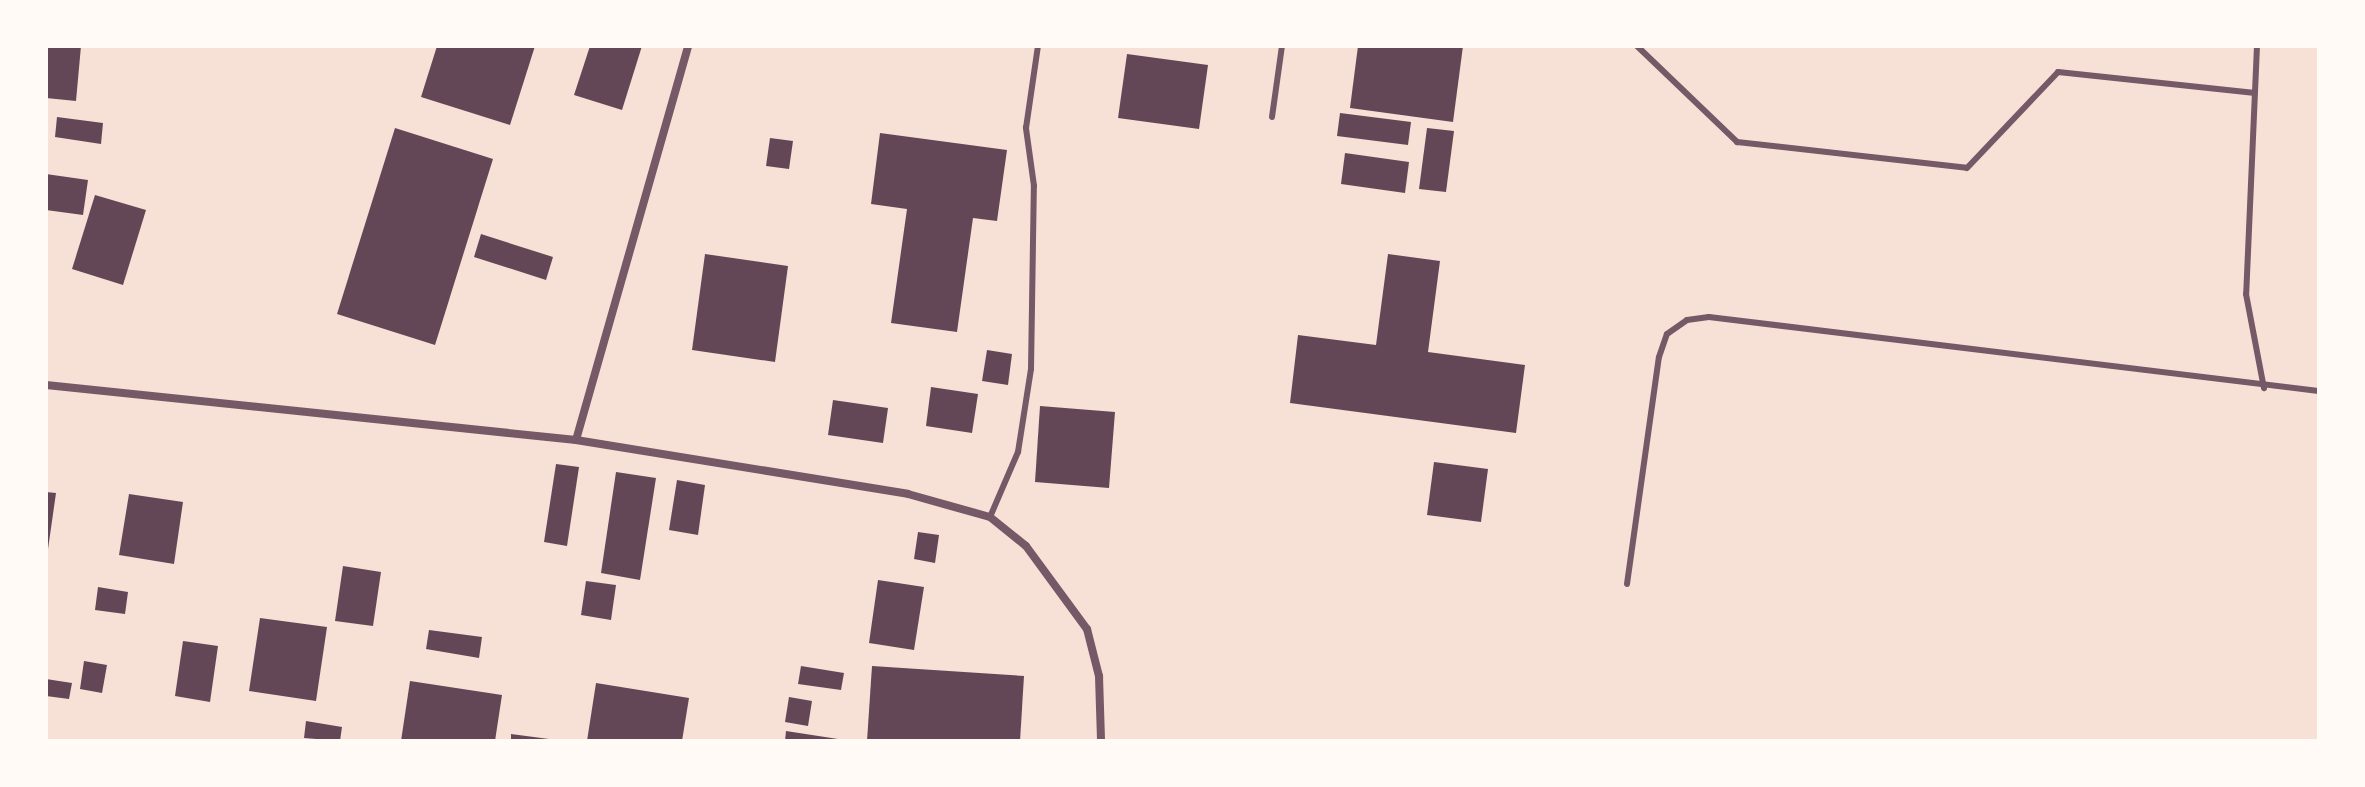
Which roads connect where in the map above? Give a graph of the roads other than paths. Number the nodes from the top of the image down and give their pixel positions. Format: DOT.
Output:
graph roads {
  1 [pos="688,46"];
  2 [pos="1038,46"];
  3 [pos="1282,46"];
  4 [pos="1637,46"];
  5 [pos="2257,46"];
  6 [pos="2253,93"];
  7 [pos="1272,117"];
  8 [pos="46,385"];
  9 [pos="2264,388"];
  10 [pos="2319,391"];
  11 [pos="576,440"];
  12 [pos="990,517"];
  13 [pos="1627,584"];
  14 [pos="1101,741"];
  1 -- 11 [label="street"];
  2 -- 12 [label="lane"];
  3 -- 7 [label="lane"];
  4 -- 6 [label="lane"];
  5 -- 6 [label="lane"];
  6 -- 9 [label="lane"];
  8 -- 11 [label="street"];
  9 -- 10 [label="lane"];
  9 -- 13 [label="lane"];
  11 -- 12 [label="street"];
  12 -- 14 [label="street"];
}
